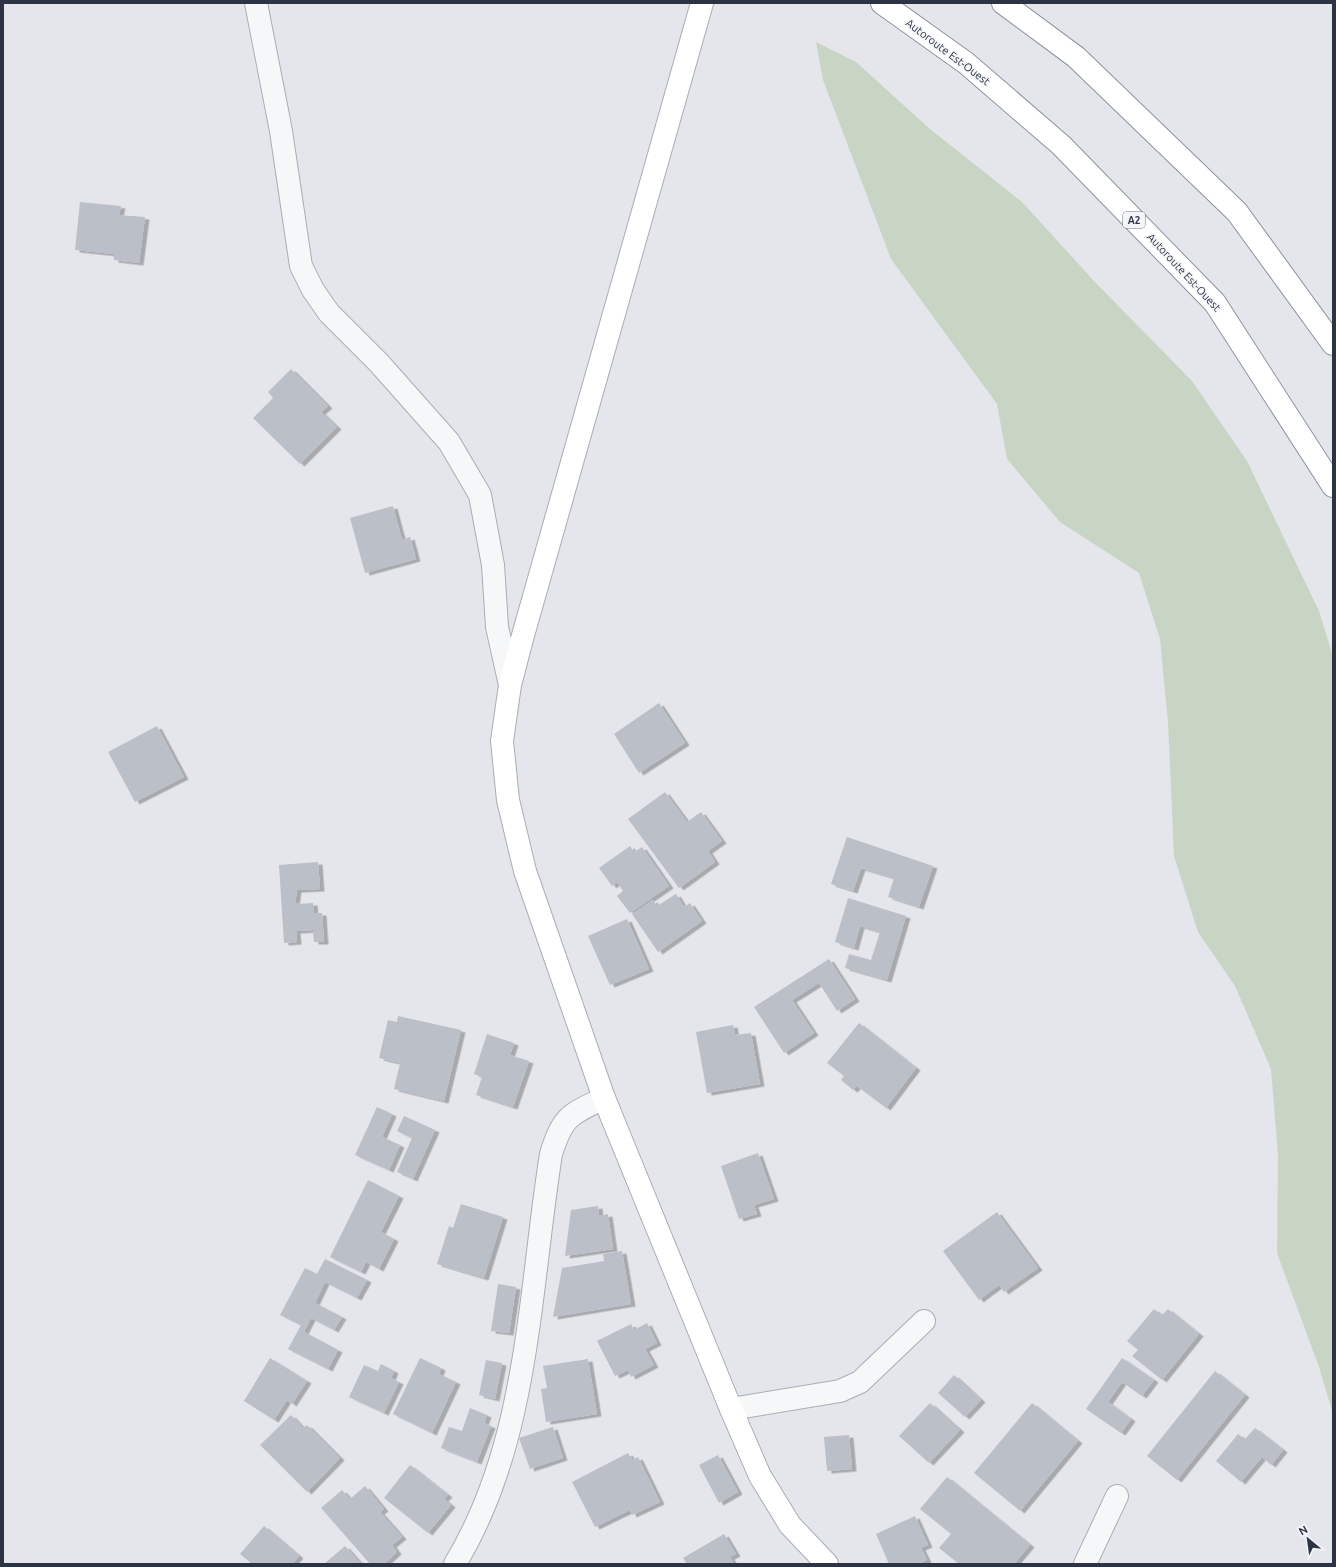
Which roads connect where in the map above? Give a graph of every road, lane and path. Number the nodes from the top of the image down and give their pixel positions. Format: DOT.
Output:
graph roads {
  1 [pos="256,3"];
  2 [pos="702,3"];
  3 [pos="882,3"];
  4 [pos="1004,3"];
  5 [pos="1333,344"];
  6 [pos="1333,486"];
  7 [pos="510,685"];
  8 [pos="604,1098"];
  9 [pos="924,1321"];
  10 [pos="730,1409"];
  11 [pos="1117,1496"];
  12 [pos="455,1564"];
  13 [pos="827,1564"];
  14 [pos="1085,1564"];
  1 -- 7 [label="street"];
  2 -- 7 [label="main road"];
  3 -- 6 [label="main road, Autoroute Est-Ouest / A2"];
  4 -- 5 [label="main road"];
  7 -- 8 [label="main road"];
  8 -- 10 [label="main road"];
  8 -- 12 [label="street"];
  9 -- 10 [label="street"];
  10 -- 13 [label="main road"];
  11 -- 14 [label="street"];
}
